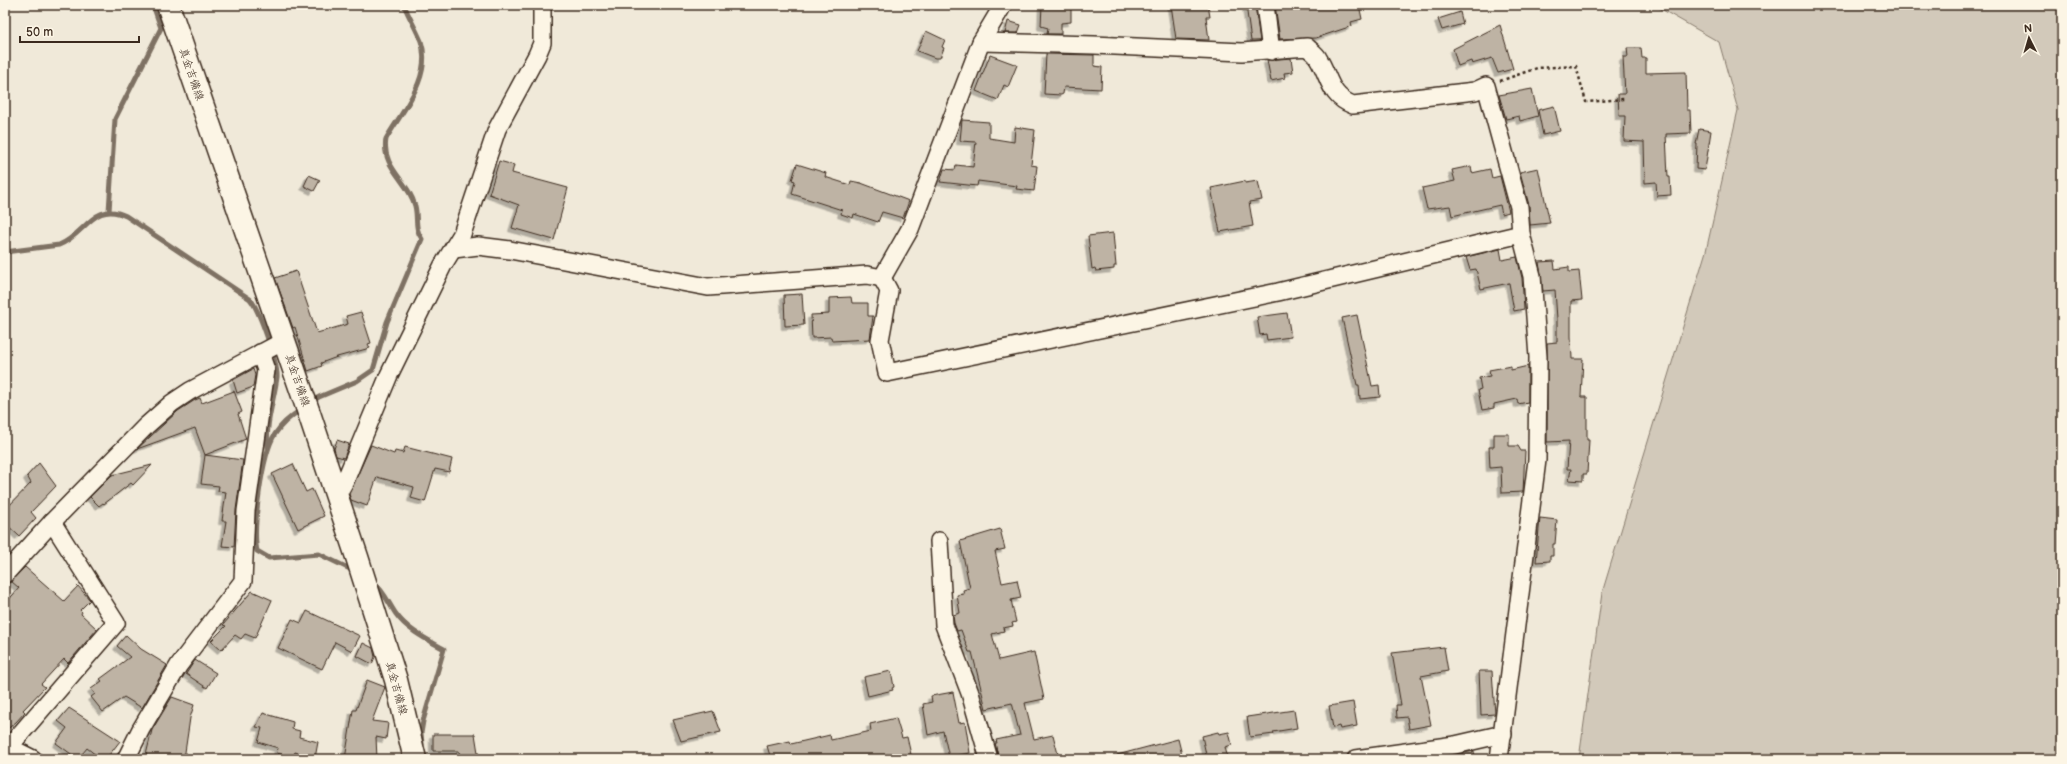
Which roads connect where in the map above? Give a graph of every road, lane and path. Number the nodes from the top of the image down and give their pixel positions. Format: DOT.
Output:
graph roads {
  1 [pos="168,5"];
  2 [pos="542,5"];
  3 [pos="1003,5"];
  4 [pos="1265,5"];
  5 [pos="981,42"];
  6 [pos="1270,51"];
  7 [pos="1486,86"];
  8 [pos="1624,99"];
  9 [pos="1521,234"];
  10 [pos="454,249"];
  11 [pos="882,278"];
  12 [pos="270,348"];
  13 [pos="336,497"];
  14 [pos="52,522"];
  15 [pos="939,541"];
  16 [pos="5,574"];
  17 [pos="1503,734"];
  18 [pos="34,759"];
  19 [pos="126,759"];
  20 [pos="415,759"];
  21 [pos="989,759"];
  22 [pos="1356,759"];
  23 [pos="1499,759"];
  1 -- 12 [label="main road, 真金吉備線"];
  2 -- 10 [label="street"];
  3 -- 5 [label="street"];
  4 -- 6 [label="street"];
  5 -- 6 [label="street"];
  5 -- 11 [label="street"];
  6 -- 7 [label="street"];
  7 -- 8 [label="path"];
  7 -- 9 [label="street"];
  9 -- 11 [label="street"];
  9 -- 17 [label="street"];
  10 -- 11 [label="street"];
  10 -- 13 [label="street"];
  12 -- 13 [label="main road, 真金吉備線"];
  12 -- 14 [label="street"];
  12 -- 19 [label="street"];
  13 -- 20 [label="main road, 真金吉備線"];
  14 -- 16 [label="street"];
  14 -- 18 [label="street"];
  15 -- 21 [label="street"];
  17 -- 22 [label="street"];
  17 -- 23 [label="street"];
}
